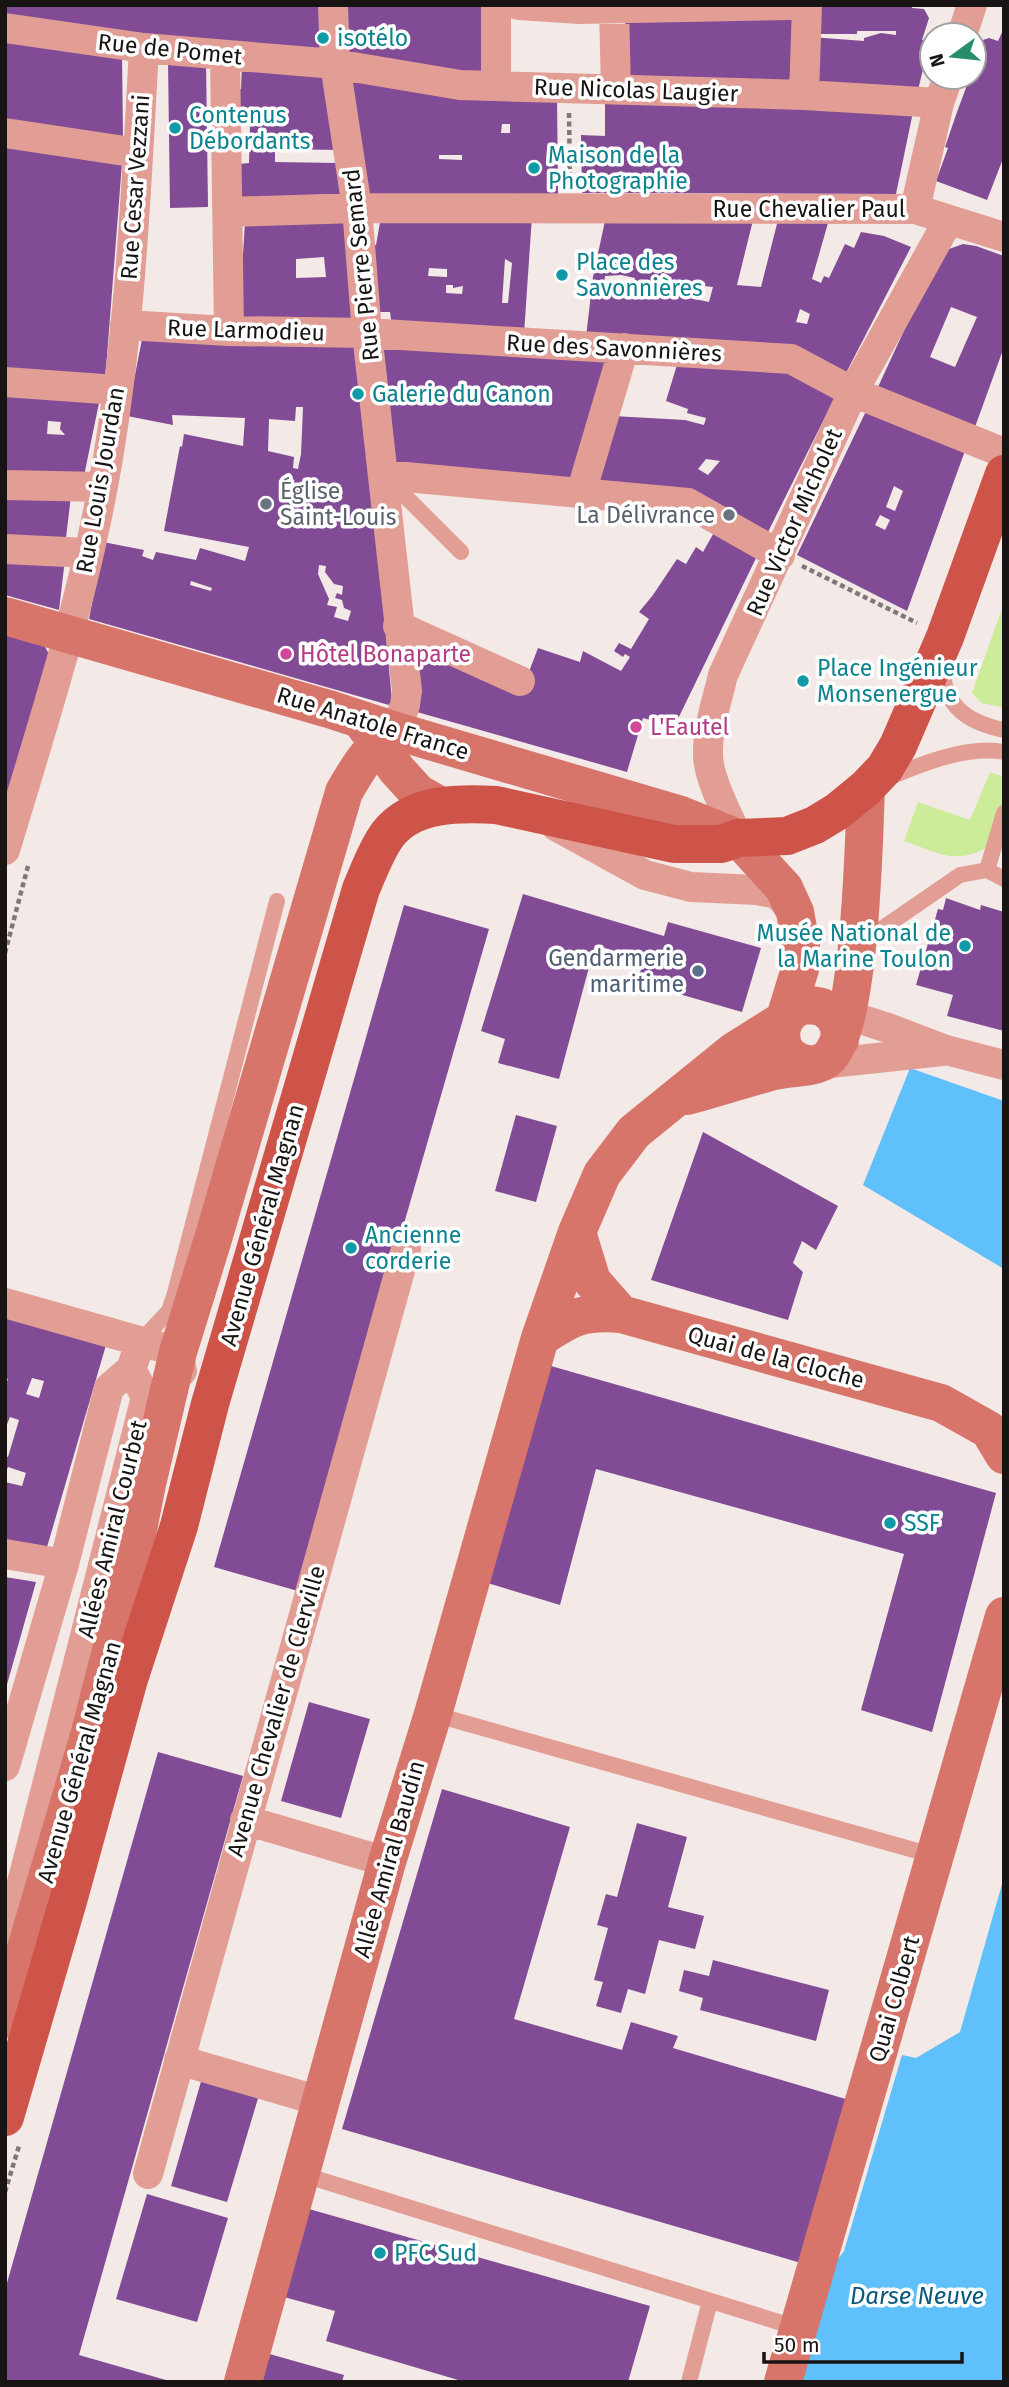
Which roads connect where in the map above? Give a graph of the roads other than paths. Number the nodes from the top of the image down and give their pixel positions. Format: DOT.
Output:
graph roads {
  1 [pos="332,5"];
  2 [pos="496,5"];
  3 [pos="519,5"];
  4 [pos="790,5"];
  5 [pos="807,5"];
  6 [pos="614,8"];
  7 [pos="5,28"];
  8 [pos="144,48"];
  9 [pos="225,56"];
  10 [pos="335,64"];
  11 [pos="496,86"];
  12 [pos="616,89"];
  13 [pos="918,91"];
  14 [pos="943,91"];
  15 [pos="804,95"];
  16 [pos="5,133"];
  17 [pos="138,153"];
  18 [pos="357,208"];
  19 [pos="915,209"];
  20 [pos="228,212"];
  21 [pos="948,221"];
  22 [pos="1004,237"];
  23 [pos="125,325"];
  24 [pos="229,331"];
  25 [pos="367,334"];
  26 [pos="624,348"];
  27 [pos="5,382"];
  28 [pos="117,390"];
  29 [pos="853,391"];
  30 [pos="1004,453"];
  31 [pos="1004,474"];
  32 [pos="384,475"];
  33 [pos="5,485"];
  34 [pos="103,487"];
  35 [pos="582,493"];
  36 [pos="5,549"];
  37 [pos="461,552"];
  38 [pos="87,553"];
  39 [pos="779,555"];
  40 [pos="5,616"];
  41 [pos="398,626"];
  42 [pos="69,635"];
  43 [pos="943,641"];
  44 [pos="520,681"];
  45 [pos="1004,730"];
  46 [pos="378,731"];
  47 [pos="1004,752"];
  48 [pos="866,788"];
  49 [pos="441,806"];
  50 [pos="532,813"];
  51 [pos="1004,813"];
  52 [pos="737,838"];
  53 [pos="5,850"];
  54 [pos="987,870"];
  55 [pos="1004,879"];
  56 [pos="276,901"];
  57 [pos="795,912"];
  58 [pos="855,957"];
  59 [pos="785,1019"];
  60 [pos="836,1021"];
  61 [pos="946,1050"];
  62 [pos="811,1065"];
  63 [pos="1004,1065"];
  64 [pos="671,1100"];
  65 [pos="577,1233"];
  66 [pos="406,1250"];
  67 [pos="5,1303"];
  68 [pos="621,1314"];
  69 [pos="541,1338"];
  70 [pos="178,1352"];
  71 [pos="136,1355"];
  72 [pos="1004,1455"];
  73 [pos="5,1554"];
  74 [pos="64,1563"];
  75 [pos="1004,1616"];
  76 [pos="129,1679"];
  77 [pos="433,1714"];
  78 [pos="5,1766"];
  79 [pos="246,1820"];
  80 [pos="935,1856"];
  81 [pos="387,1862"];
  82 [pos="19,1958"];
  83 [pos="5,2019"];
  84 [pos="179,2060"];
  85 [pos="320,2101"];
  86 [pos="5,2106"];
  87 [pos="5,2117"];
  88 [pos="148,2174"];
  89 [pos="301,2174"];
  90 [pos="710,2301"];
  91 [pos="799,2328"];
  92 [pos="243,2382"];
  93 [pos="688,2382"];
  94 [pos="783,2382"];
  1 -- 10 [label="street, Rue Pierre Semard"];
  2 -- 11 [label="street"];
  3 -- 6 [label="street"];
  4 -- 6 [label="street"];
  5 -- 15 [label="street"];
  6 -- 12 [label="street"];
  7 -- 8 [label="street, Rue de Pomet"];
  8 -- 9 [label="street, Rue de Pomet"];
  8 -- 17 [label="street, Rue Cesar Vezzani"];
  9 -- 10 [label="street, Rue de Pomet"];
  9 -- 20 [label="street"];
  10 -- 11 [label="street, Rue Nicolas Laugier"];
  10 -- 18 [label="street, Rue Pierre Semard"];
  11 -- 12 [label="street, Rue Nicolas Laugier"];
  12 -- 15 [label="street, Rue Nicolas Laugier"];
  13 -- 15 [label="street, Rue Nicolas Laugier"];
  14 -- 19 [label="street"];
  16 -- 17 [label="street"];
  17 -- 23 [label="street, Rue Cesar Vezzani"];
  18 -- 19 [label="street, Rue Chevalier Paul"];
  18 -- 20 [label="street, Rue Chevalier Paul"];
  18 -- 25 [label="street, Rue Pierre Semard"];
  19 -- 21 [label="street, Rue Chevalier Paul"];
  20 -- 24 [label="street"];
  21 -- 22 [label="street, Rue Chevalier Paul"];
  21 -- 29 [label="street, Rue Victor Micholet"];
  23 -- 24 [label="street, Rue Larmodieu"];
  23 -- 28 [label="street, Rue Louis Jourdan"];
  24 -- 25 [label="street, Rue Larmodieu"];
  25 -- 26 [label="street, Rue des Savonnières"];
  25 -- 32 [label="street, Rue Pierre Semard"];
  26 -- 29 [label="street, Rue des Savonnières"];
  26 -- 35 [label="street"];
  27 -- 28 [label="street"];
  28 -- 34 [label="street, Rue Louis Jourdan"];
  29 -- 30 [label="street, Rue des Savonnières"];
  29 -- 39 [label="street, Rue Victor Micholet"];
  31 -- 43 [label="main road, Avenue Général Magnan"];
  32 -- 35 [label="street"];
  32 -- 37 [label="lane"];
  32 -- 41 [label="street, Rue Pierre Semard"];
  33 -- 34 [label="street"];
  34 -- 38 [label="street, Rue Louis Jourdan"];
  35 -- 39 [label="street"];
  36 -- 38 [label="street"];
  38 -- 42 [label="street, Rue Louis Jourdan"];
  39 -- 52 [label="street, Rue Victor Micholet"];
  40 -- 42 [label="street, Rue Anatole France"];
  41 -- 44 [label="street"];
  41 -- 46 [label="street, Rue Pierre Semard"];
  42 -- 46 [label="street, Rue Anatole France"];
  42 -- 53 [label="street, Rue Louis Jourdan"];
  43 -- 45 [label="lane"];
  43 -- 48 [label="main road, Avenue Général Magnan"];
  46 -- 49 [label="street"];
  46 -- 52 [label="street, Rue Anatole France"];
  46 -- 70 [label="street, Avenue Général Magnan"];
  47 -- 48 [label="lane"];
  48 -- 52 [label="main road, Avenue Général Magnan"];
  48 -- 58 [label="street"];
  49 -- 50 [label="main road, Avenue Général Magnan"];
  49 -- 76 [label="main road, Avenue Général Magnan"];
  50 -- 52 [label="main road, Avenue Général Magnan"];
  50 -- 57 [label="street"];
  51 -- 54 [label="lane"];
  52 -- 57 [label="street"];
  54 -- 55 [label="lane"];
  54 -- 58 [label="lane"];
  56 -- 71 [label="lane"];
  57 -- 59 [label="street"];
  58 -- 60 [label="street"];
  59 -- 60 [label="street"];
  59 -- 62 [label="street"];
  59 -- 64 [label="street, Allée Amiral Baudin"];
  60 -- 61 [label="street"];
  60 -- 62 [label="street"];
  61 -- 62 [label="street"];
  61 -- 63 [label="street"];
  62 -- 64 [label="street"];
  64 -- 65 [label="street, Allée Amiral Baudin"];
  65 -- 68 [label="street"];
  65 -- 69 [label="street, Allée Amiral Baudin"];
  66 -- 79 [label="street, Avenue Chevalier de Clerville"];
  67 -- 71 [label="street"];
  68 -- 69 [label="street, Quai de la Cloche"];
  68 -- 72 [label="street, Quai de la Cloche"];
  69 -- 77 [label="street, Allée Amiral Baudin"];
  70 -- 71 [label="street"];
  70 -- 76 [label="street, Avenue Général Magnan"];
  70 -- 82 [label="street, Avenue Général Magnan"];
  71 -- 74 [label="street, Allées Amiral Courbet"];
  71 -- 82 [label="street, Allées Amiral Courbet"];
  73 -- 74 [label="street"];
  74 -- 78 [label="street, Allées Amiral Courbet"];
  75 -- 80 [label="street, Quai Colbert"];
  76 -- 82 [label="main road, Avenue Général Magnan"];
  77 -- 80 [label="lane"];
  77 -- 81 [label="street, Allée Amiral Baudin"];
  79 -- 81 [label="street"];
  79 -- 84 [label="street, Avenue Chevalier de Clerville"];
  80 -- 91 [label="street, Quai Colbert"];
  81 -- 85 [label="street, Allée Amiral Baudin"];
  82 -- 83 [label="street"];
  82 -- 86 [label="street"];
  82 -- 87 [label="main road"];
  84 -- 85 [label="street"];
  84 -- 88 [label="street, Avenue Chevalier de Clerville"];
  85 -- 89 [label="street, Allée Amiral Baudin"];
  89 -- 90 [label="lane"];
  89 -- 92 [label="street, Allée Amiral Baudin"];
  90 -- 91 [label="lane"];
  90 -- 93 [label="lane"];
  91 -- 94 [label="street, Quai Colbert"];
}
